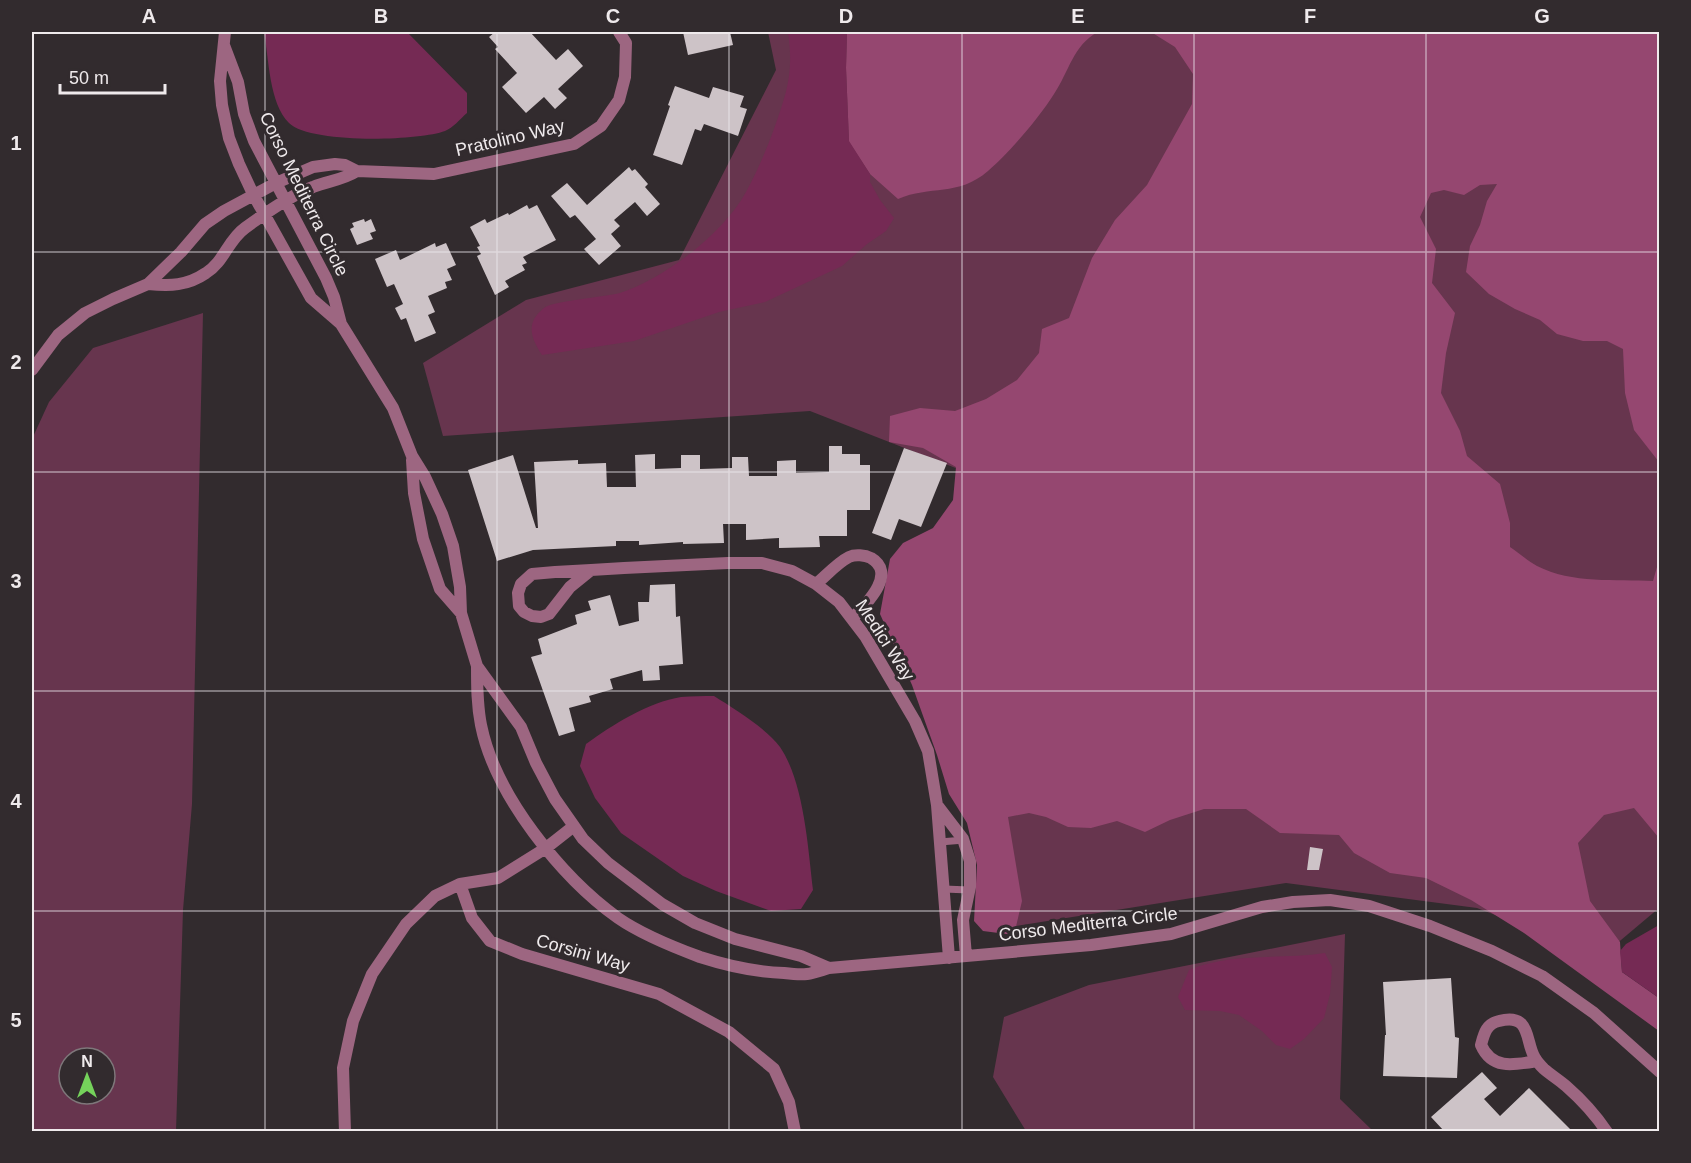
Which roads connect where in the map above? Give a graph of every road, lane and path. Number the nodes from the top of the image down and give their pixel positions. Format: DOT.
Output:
graph roads {
  1 [pos="225,32"];
  2 [pos="619,32"];
  3 [pos="224,45"];
  4 [pos="357,171"];
  5 [pos="276,183"];
  6 [pos="253,194"];
  7 [pos="286,202"];
  8 [pos="264,215"];
  9 [pos="148,284"];
  10 [pos="341,324"];
  11 [pos="32,370"];
  12 [pos="412,456"];
  13 [pos="591,570"];
  14 [pos="816,584"];
  15 [pos="461,613"];
  16 [pos="852,620"];
  17 [pos="477,666"];
  18 [pos="937,805"];
  19 [pos="574,826"];
  20 [pos="964,840"];
  21 [pos="940,842"];
  22 [pos="546,848"];
  23 [pos="460,884"];
  24 [pos="944,889"];
  25 [pos="969,890"];
  26 [pos="966,956"];
  27 [pos="949,958"];
  28 [pos="829,968"];
  29 [pos="1537,1061"];
  30 [pos="1659,1072"];
  31 [pos="345,1131"];
  32 [pos="795,1131"];
  33 [pos="1607,1131"];
  1 -- 3 [label="street, Corso Mediterra Circle"];
  2 -- 4 [label="street, Pratolino Way"];
  3 -- 5 [label="street, Corso Mediterra Circle"];
  3 -- 6 [label="street, Corso Mediterra Circle"];
  4 -- 5 [label="street, Pratolino Way"];
  4 -- 7 [label="street, Pratolino Way"];
  5 -- 6 [label="street, Pratolino Way"];
  5 -- 7 [label="street, Corso Mediterra Circle"];
  6 -- 8 [label="street, Corso Mediterra Circle"];
  6 -- 9 [label="street, Pratolino Way"];
  7 -- 8 [label="street, Pratolino Way"];
  7 -- 10 [label="street, Corso Mediterra Circle"];
  8 -- 9 [label="street, Pratolino Way"];
  8 -- 10 [label="street, Corso Mediterra Circle"];
  9 -- 11 [label="street"];
  10 -- 12 [label="street, Corso Mediterra Circle"];
  12 -- 15 [label="street, Corso Mediterra Circle"];
  12 -- 15 [label="street, Corso Mediterra Circle"];
  13 -- 13 [label="street, Medici Way"];
  13 -- 14 [label="street, Medici Way"];
  14 -- 16 [label="street, Medici Way"];
  14 -- 16 [label="street"];
  15 -- 17 [label="street, Corso Mediterra Circle"];
  16 -- 18 [label="street, Medici Way"];
  17 -- 19 [label="street, Corso Mediterra Circle"];
  17 -- 22 [label="street, Corso Mediterra Circle"];
  18 -- 20 [label="street, Medici Way"];
  18 -- 21 [label="street, Medici Way"];
  19 -- 22 [label="street"];
  19 -- 28 [label="street, Corso Mediterra Circle"];
  20 -- 21 [label="lane"];
  20 -- 25 [label="street, Medici Way"];
  21 -- 24 [label="street, Medici Way"];
  22 -- 23 [label="street"];
  22 -- 28 [label="street, Corso Mediterra Circle"];
  23 -- 31 [label="street"];
  23 -- 32 [label="street, Corsini Way"];
  24 -- 25 [label="lane"];
  24 -- 27 [label="street, Medici Way"];
  25 -- 26 [label="street, Medici Way"];
  26 -- 27 [label="street, Corso Mediterra Circle"];
  26 -- 30 [label="street, Corso Mediterra Circle"];
  27 -- 28 [label="street, Corso Mediterra Circle"];
  29 -- 29 [label="street"];
  29 -- 33 [label="street"];
}
